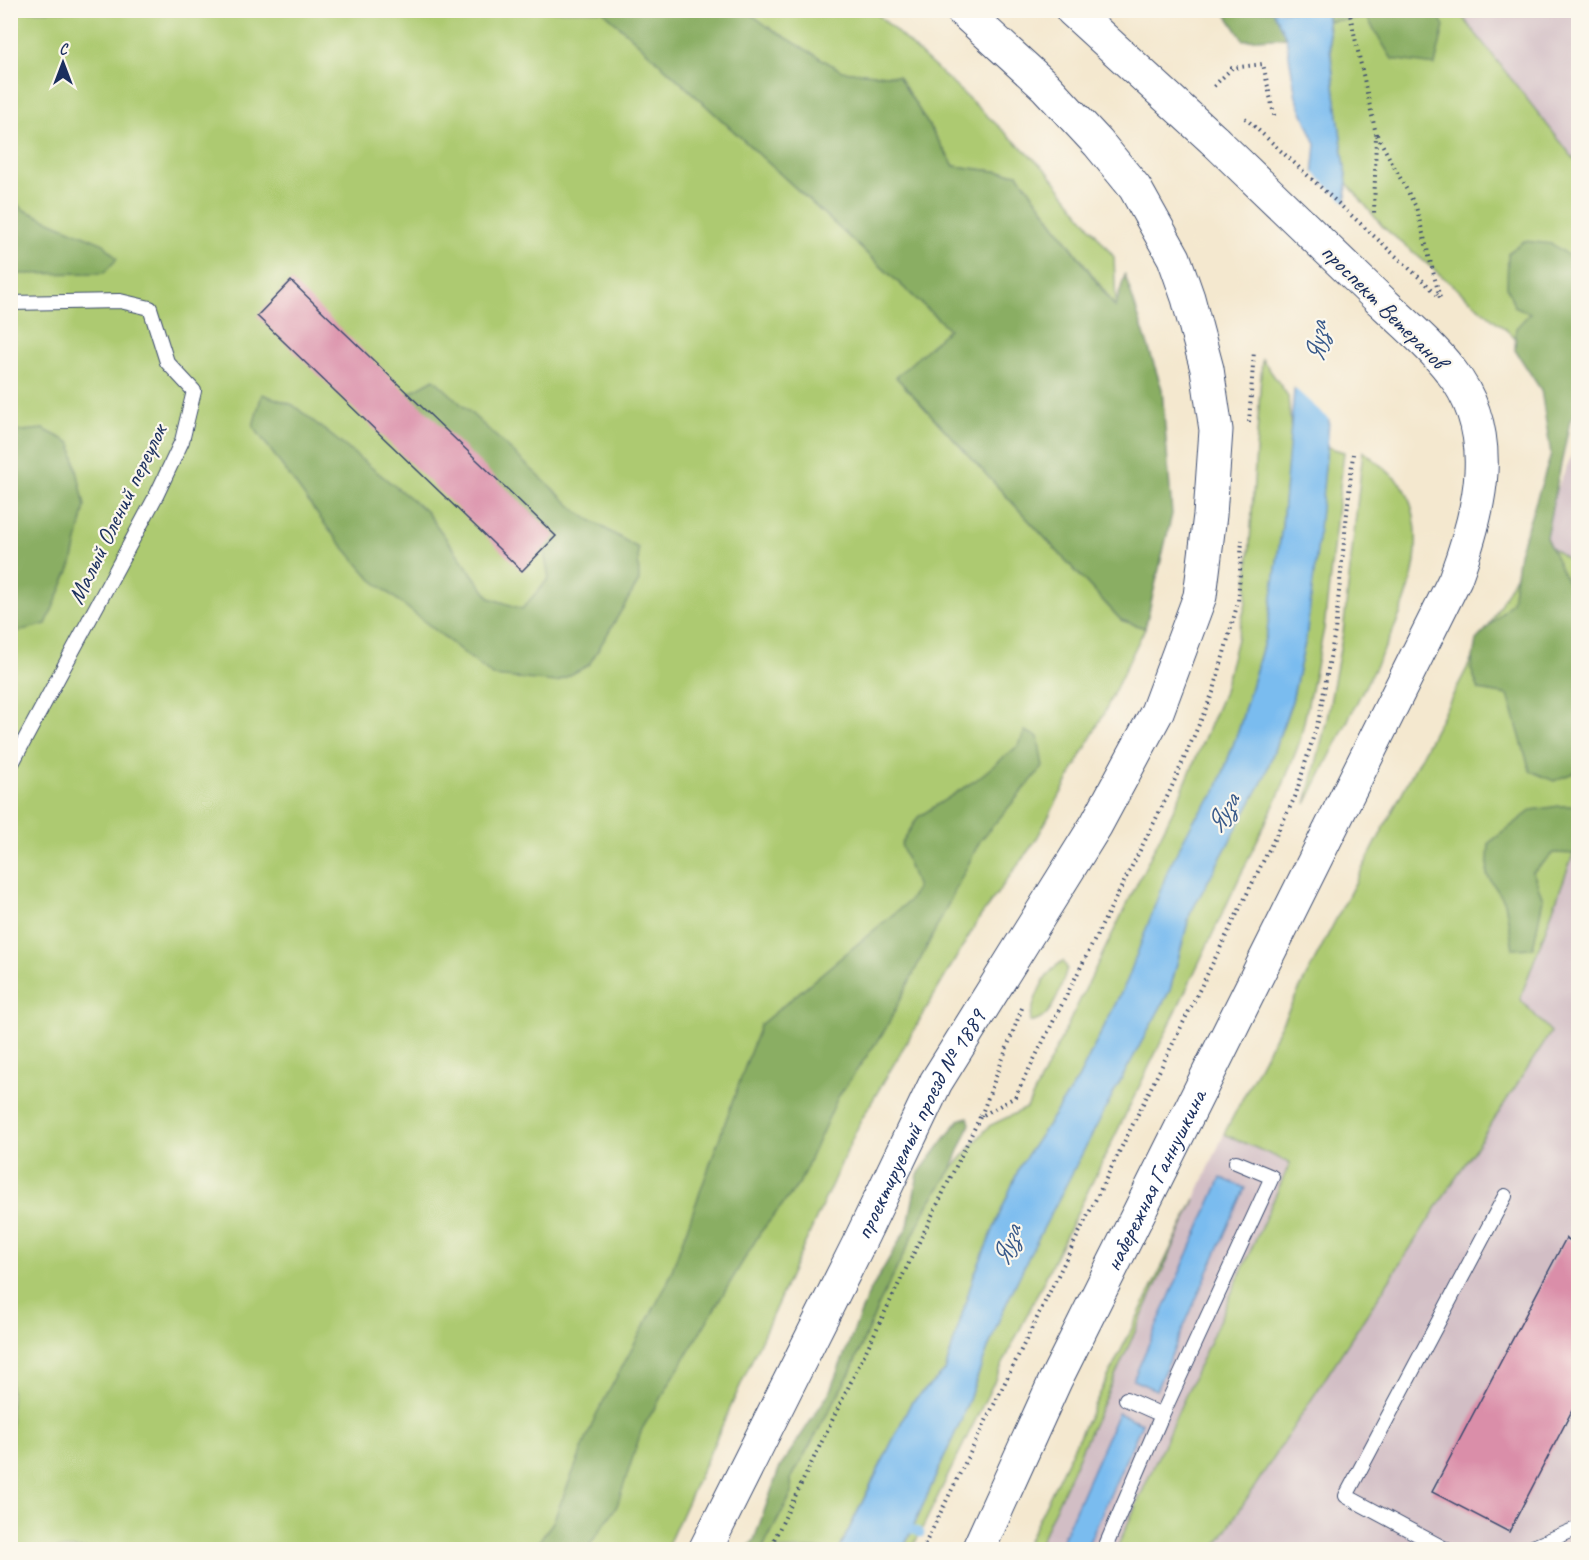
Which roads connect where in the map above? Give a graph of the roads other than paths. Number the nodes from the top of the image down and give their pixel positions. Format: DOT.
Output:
graph roads {
  1 [pos="962,10"];
  2 [pos="1072,10"];
  3 [pos="10,303"];
  4 [pos="10,767"];
  5 [pos="1338,814"];
  6 [pos="1236,1162"];
  7 [pos="1505,1196"];
  8 [pos="1126,1399"];
  9 [pos="1162,1415"];
  10 [pos="1578,1528"];
  11 [pos="705,1550"];
  12 [pos="978,1550"];
  13 [pos="1104,1550"];
  14 [pos="1447,1550"];
  15 [pos="1526,1550"];
  1 -- 11 [label="main road, проектируемый проезд № 1889"];
  2 -- 5 [label="main road, проспект Ветеранов, bridge"];
  3 -- 4 [label="lane, Малый Олений переулок"];
  5 -- 12 [label="main road, набережная Ганнушкина"];
  6 -- 9 [label="lane"];
  7 -- 14 [label="lane"];
  8 -- 9 [label="lane"];
  9 -- 13 [label="lane"];
  10 -- 15 [label="lane"];
}
